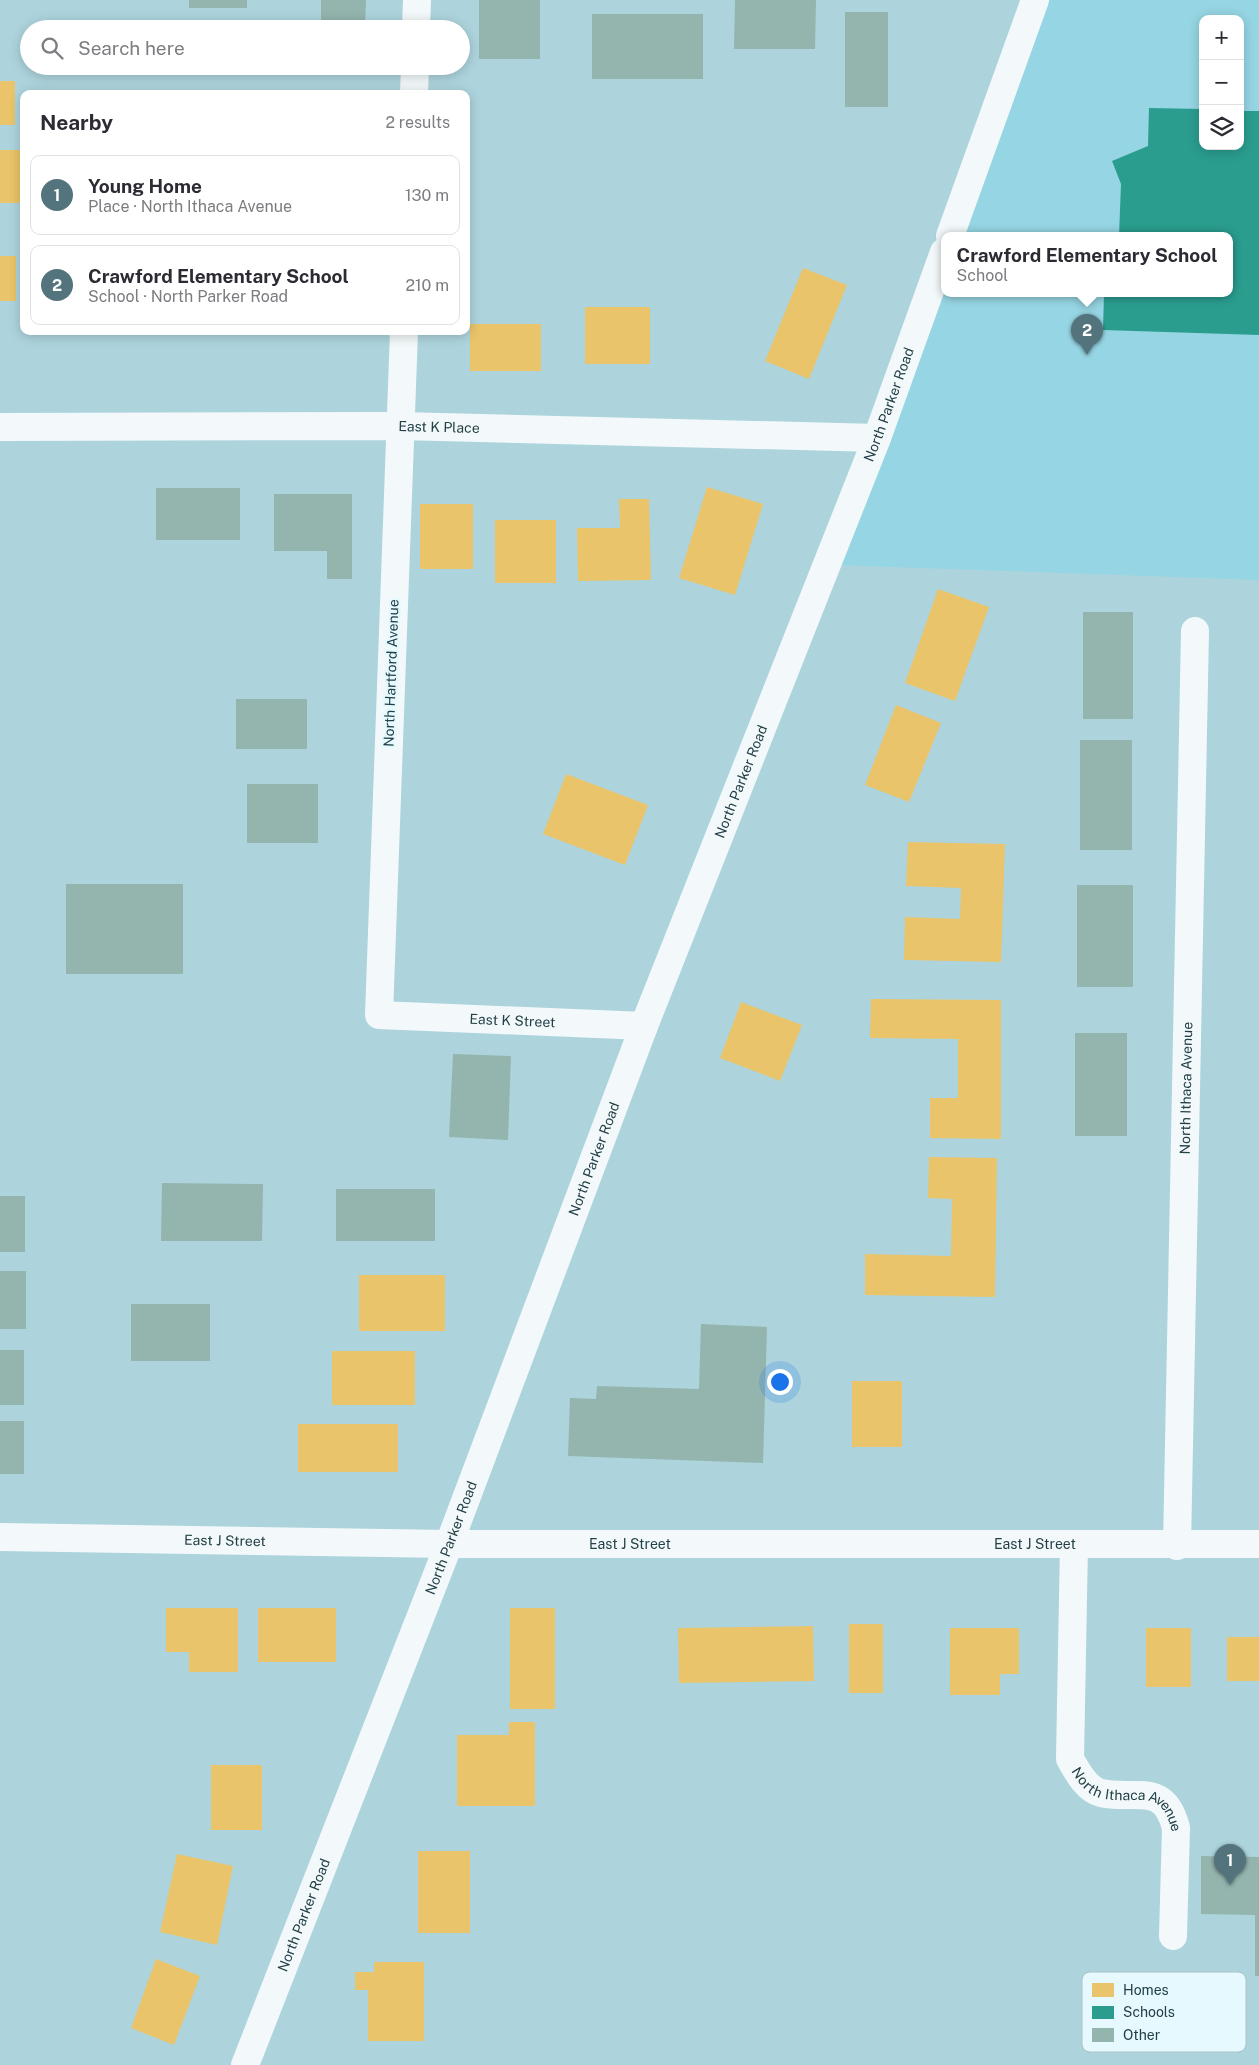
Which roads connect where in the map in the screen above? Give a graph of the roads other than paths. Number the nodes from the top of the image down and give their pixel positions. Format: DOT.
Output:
graph roads {
  1 [pos="417,0"];
  2 [pos="1035,0"];
  3 [pos="416,20"];
  4 [pos="415,75"];
  5 [pos="414,90"];
  6 [pos="951,232"];
  7 [pos="941,260"];
  8 [pos="404,335"];
  9 [pos="400,426"];
  10 [pos="0,427"];
  11 [pos="877,438"];
  12 [pos="1195,631"];
  13 [pos="380,1015"];
  14 [pos="644,1026"];
  15 [pos="0,1537"];
  16 [pos="449,1544"];
  17 [pos="1074,1544"];
  18 [pos="1259,1544"];
  19 [pos="1177,1546"];
  20 [pos="1173,1936"];
  21 [pos="245,2065"];
  1 -- 3 [label="street"];
  2 -- 6 [label="street"];
  4 -- 5 [label="street"];
  7 -- 11 [label="street, North Parker Road"];
  8 -- 9 [label="street, North Hartford Avenue"];
  9 -- 10 [label="street, East K Place"];
  9 -- 11 [label="street, East K Place"];
  9 -- 13 [label="street, North Hartford Avenue"];
  11 -- 14 [label="street, North Parker Road"];
  12 -- 19 [label="street, North Ithaca Avenue"];
  13 -- 14 [label="street, East K Street"];
  14 -- 16 [label="street, North Parker Road"];
  15 -- 16 [label="street, East J Street"];
  16 -- 17 [label="street, East J Street"];
  16 -- 21 [label="street, North Parker Road"];
  17 -- 19 [label="street, East J Street"];
  17 -- 20 [label="street, North Ithaca Avenue"];
  18 -- 19 [label="street, East J Street"];
}
